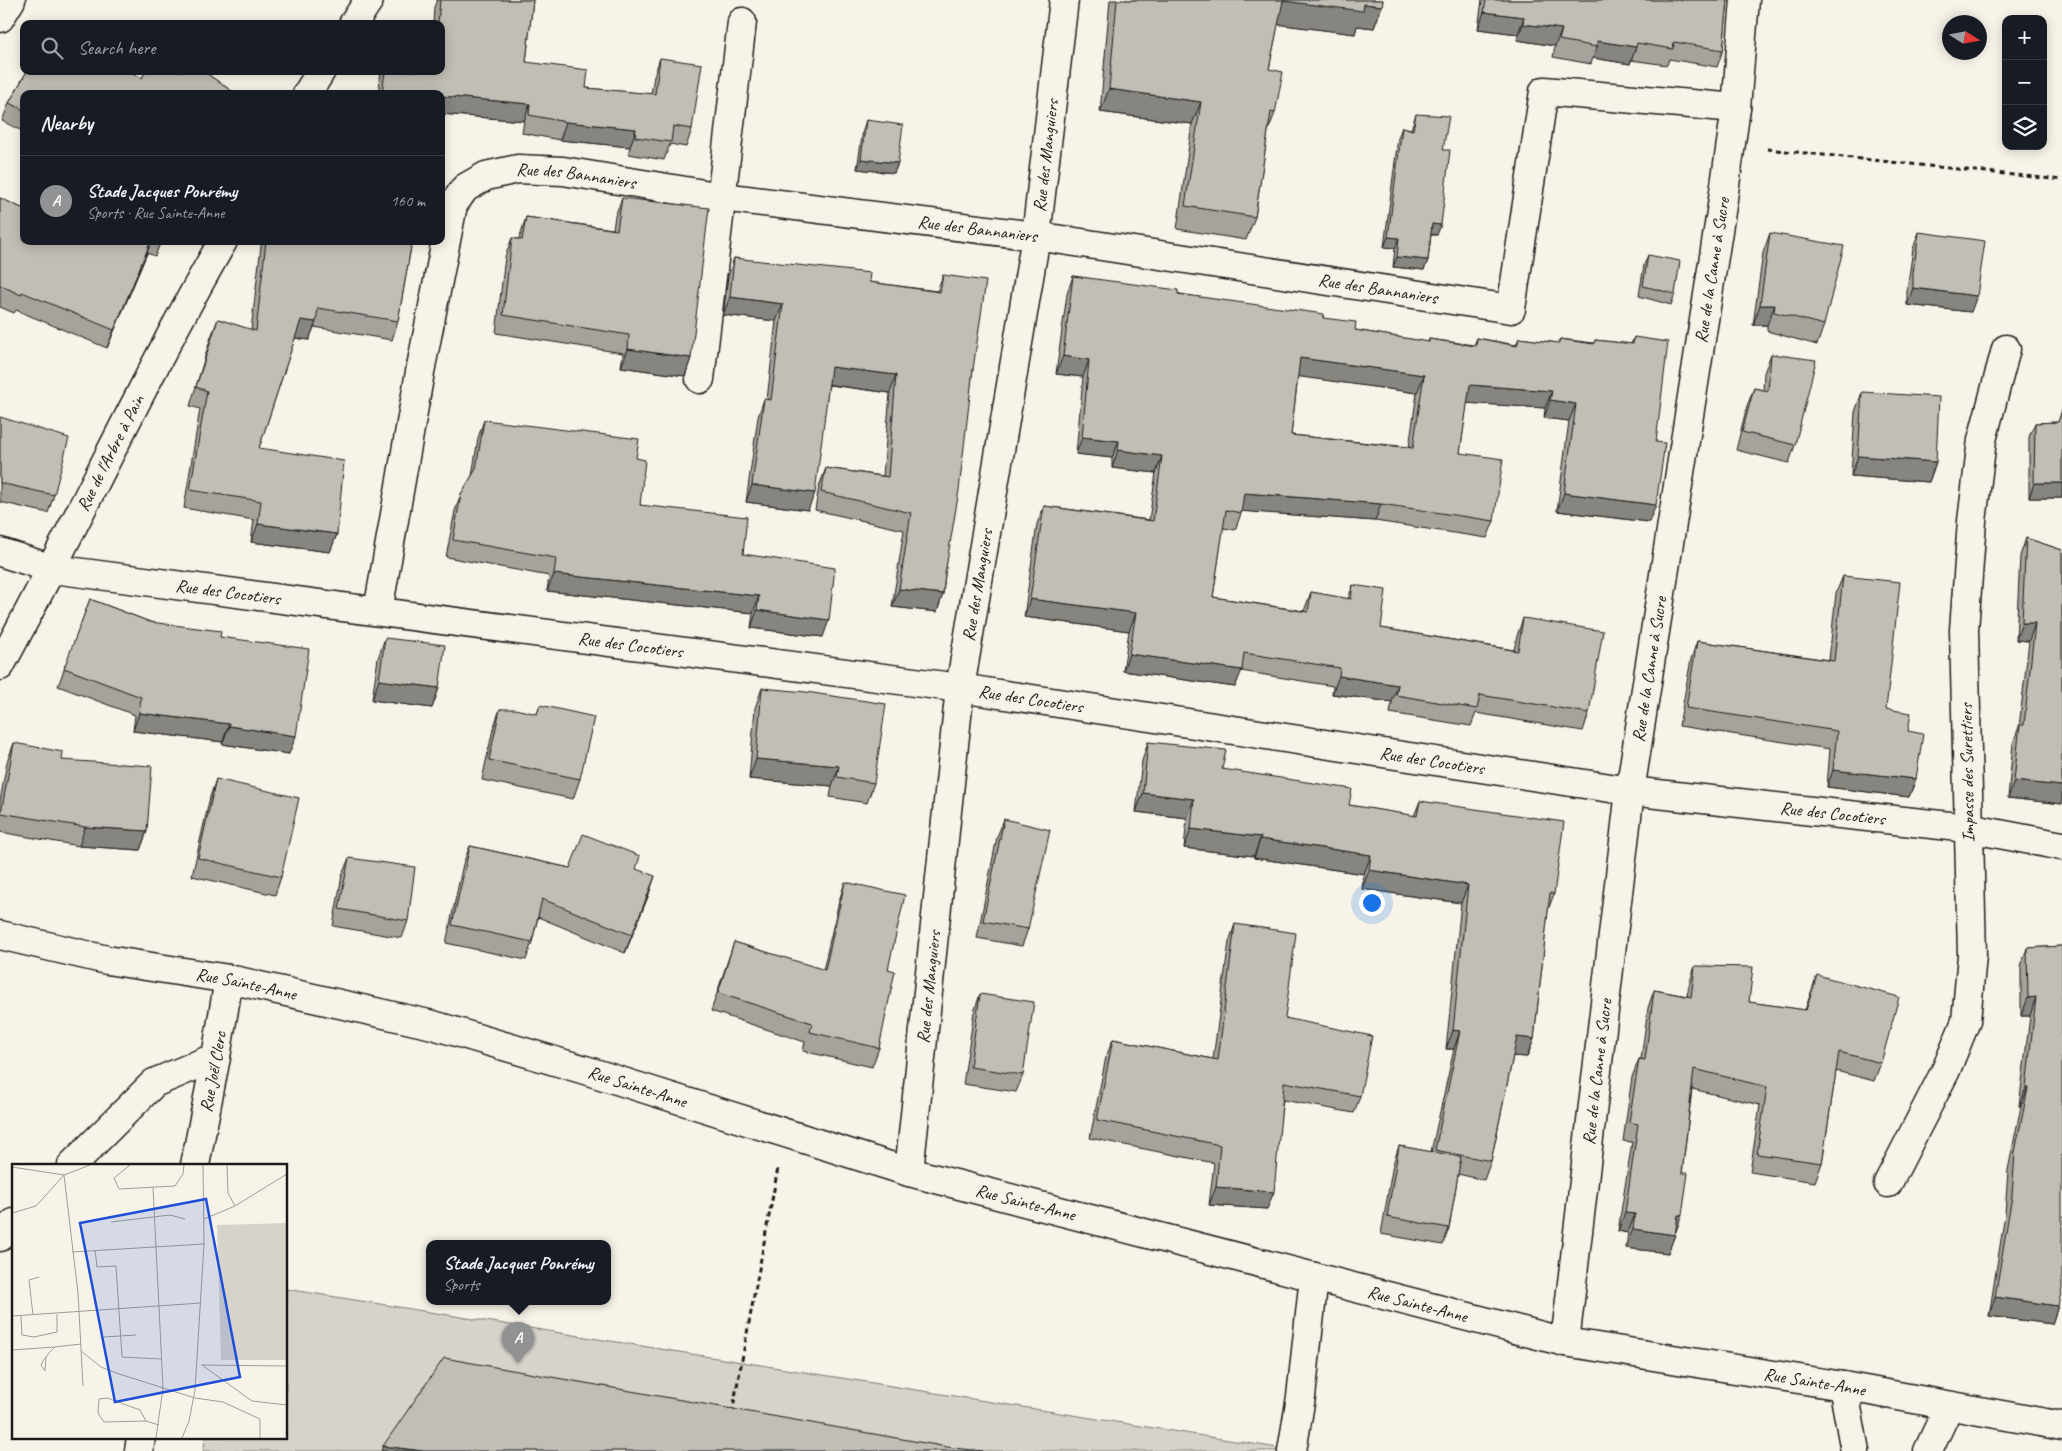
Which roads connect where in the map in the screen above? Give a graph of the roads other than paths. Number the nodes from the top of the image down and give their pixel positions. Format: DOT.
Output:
graph roads {
  1 [pos="11,0"];
  2 [pos="369,0"];
  3 [pos="1064,0"];
  4 [pos="1745,0"];
  5 [pos="0,18"];
  6 [pos="356,20"];
  7 [pos="742,22"];
  8 [pos="319,75"];
  9 [pos="309,90"];
  10 [pos="1736,108"];
  11 [pos="722,197"];
  12 [pos="1036,236"];
  13 [pos="221,245"];
  14 [pos="2006,349"];
  15 [pos="700,379"];
  16 [pos="0,552"];
  17 [pos="53,569"];
  18 [pos="378,611"];
  19 [pos="0,666"];
  20 [pos="960,688"];
  21 [pos="1630,791"];
  22 [pos="1968,828"];
  23 [pos="2062,846"];
  24 [pos="0,935"];
  25 [pos="229,979"];
  26 [pos="216,1057"];
  27 [pos="73,1164"];
  28 [pos="195,1164"];
  29 [pos="909,1172"];
  30 [pos="1888,1183"];
  31 [pos="12,1225"];
  32 [pos="0,1237"];
  33 [pos="1314,1278"];
  34 [pos="1565,1342"];
  35 [pos="1843,1386"];
  36 [pos="1949,1406"];
  37 [pos="2062,1426"];
  38 [pos="141,1438"];
  39 [pos="139,1451"];
  40 [pos="1292,1451"];
  41 [pos="1856,1451"];
  42 [pos="1928,1451"];
  1 -- 5 [label="street"];
  2 -- 6 [label="street"];
  3 -- 12 [label="street, Rue des Manguiers"];
  4 -- 10 [label="street, Rue de la Canne à Sucre"];
  7 -- 11 [label="street"];
  8 -- 9 [label="street"];
  10 -- 12 [label="street, Rue des Bannaniers"];
  10 -- 21 [label="street, Rue de la Canne à Sucre"];
  11 -- 12 [label="street, Rue des Bannaniers"];
  11 -- 15 [label="street"];
  11 -- 18 [label="street, Rue des Bannaniers"];
  12 -- 20 [label="street, Rue des Manguiers"];
  13 -- 17 [label="street, Rue de l'Arbre à Pain"];
  14 -- 22 [label="street, Impasse des Surettiers"];
  16 -- 17 [label="street, Rue des Cocotiers"];
  17 -- 18 [label="street, Rue des Cocotiers"];
  17 -- 19 [label="street, Rue de l'Arbre à Pain"];
  18 -- 20 [label="street, Rue des Cocotiers"];
  20 -- 21 [label="street, Rue des Cocotiers"];
  20 -- 29 [label="street, Rue des Manguiers"];
  21 -- 22 [label="street, Rue des Cocotiers"];
  21 -- 34 [label="street, Rue de la Canne à Sucre"];
  22 -- 23 [label="street, Rue des Cocotiers"];
  22 -- 30 [label="street, Impasse des Surettiers"];
  24 -- 25 [label="street, Rue Sainte-Anne"];
  25 -- 26 [label="street, Rue Joël Clerc"];
  25 -- 29 [label="street, Rue Sainte-Anne"];
  26 -- 27 [label="street"];
  26 -- 28 [label="street, Rue Joël Clerc"];
  29 -- 33 [label="street, Rue Sainte-Anne"];
  31 -- 32 [label="street"];
  33 -- 34 [label="street, Rue Sainte-Anne"];
  33 -- 40 [label="street"];
  34 -- 35 [label="street, Rue Sainte-Anne"];
  35 -- 36 [label="street, Rue Sainte-Anne"];
  35 -- 41 [label="street"];
  36 -- 37 [label="street, Rue Sainte-Anne"];
  36 -- 42 [label="street"];
  38 -- 39 [label="street"];
}
